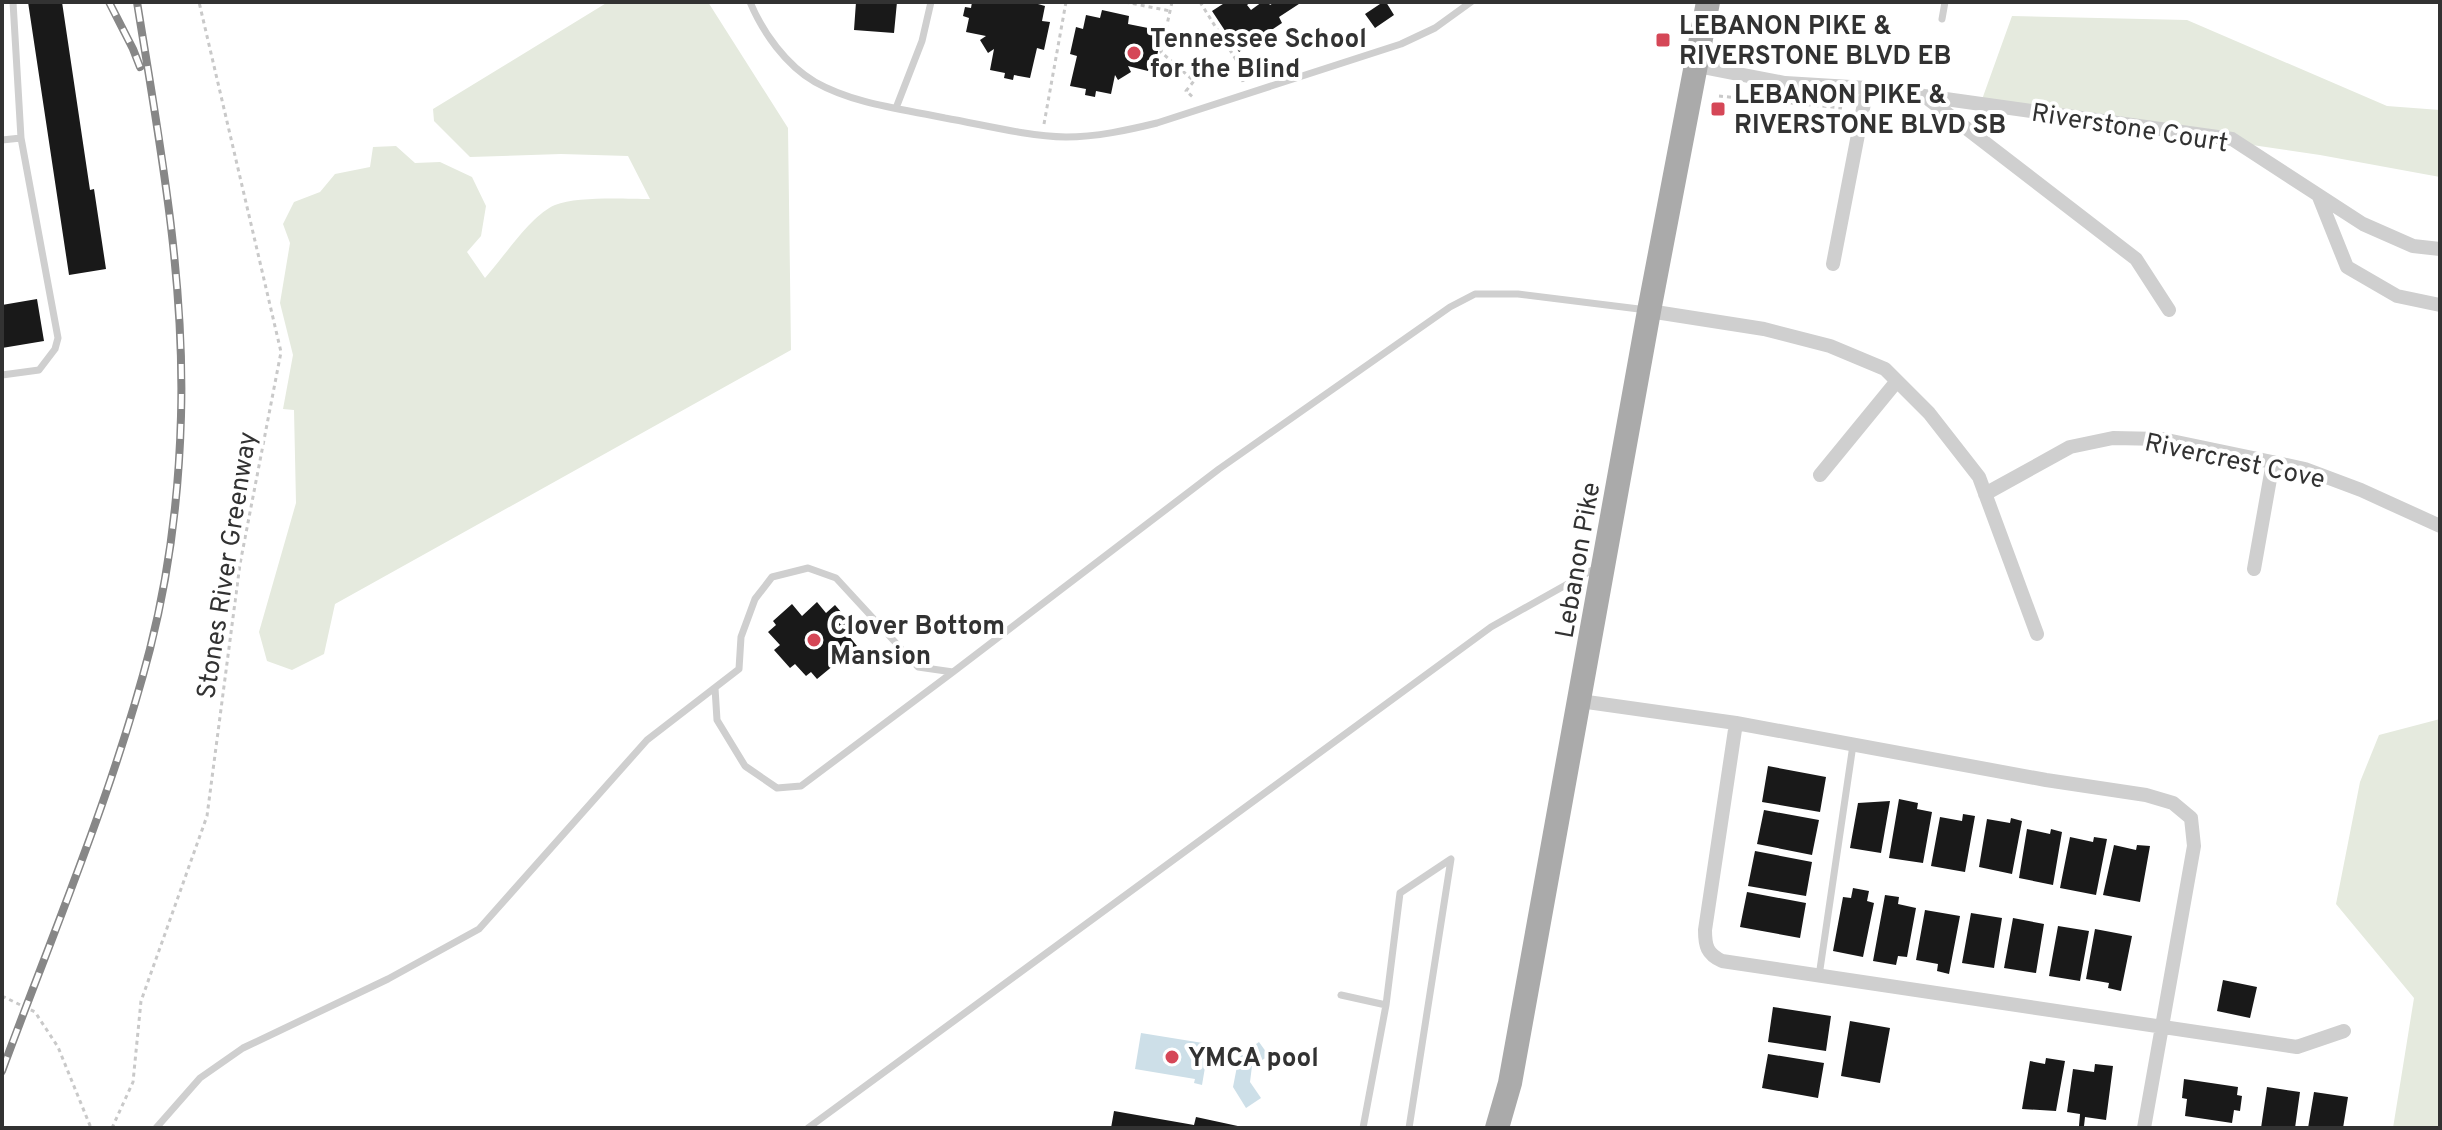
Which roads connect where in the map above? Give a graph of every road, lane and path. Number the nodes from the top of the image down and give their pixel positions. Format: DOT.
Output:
graph roads {
  1 [pos="13,2"];
  2 [pos="199,2"];
  3 [pos="750,2"];
  4 [pos="931,2"];
  5 [pos="1066,2"];
  6 [pos="1125,2"];
  7 [pos="1172,2"];
  8 [pos="1200,2"];
  9 [pos="1471,2"];
  10 [pos="1708,2"];
  11 [pos="1945,2"];
  12 [pos="1170,11"];
  13 [pos="1942,19"];
  14 [pos="1697,66"];
  15 [pos="1867,88"];
  16 [pos="1245,95"];
  17 [pos="1719,96"];
  18 [pos="1926,97"];
  19 [pos="1206,107"];
  20 [pos="896,108"];
  21 [pos="1842,108"];
  22 [pos="1042,135"];
  23 [pos="21,138"];
  24 [pos="2,140"];
  25 [pos="2319,197"];
  26 [pos="2440,249"];
  27 [pos="1833,264"];
  28 [pos="2440,305"];
  29 [pos="2169,310"];
  30 [pos="1649,311"];
  31 [pos="2,375"];
  32 [pos="1897,381"];
  33 [pos="2273,462"];
  34 [pos="1820,475"];
  35 [pos="1985,494"];
  36 [pos="2440,526"];
  37 [pos="1605,563"];
  38 [pos="2254,569"];
  39 [pos="2037,634"];
  40 [pos="953,672"];
  41 [pos="715,688"];
  42 [pos="1580,701"];
  43 [pos="1736,723"];
  44 [pos="1853,745"];
  45 [pos="1819,976"];
  46 [pos="1341,995"];
  47 [pos="2,996"];
  48 [pos="1386,1005"];
  49 [pos="2162,1027"];
  50 [pos="2344,1031"];
  51 [pos="91,1128"];
  52 [pos="112,1128"];
  53 [pos="156,1128"];
  54 [pos="808,1128"];
  55 [pos="1363,1128"];
  56 [pos="1409,1128"];
  57 [pos="1497,1128"];
  58 [pos="2144,1128"];
  1 -- 23 [label="lane"];
  2 -- 52 [label="path, Stones River Greenway"];
  3 -- 20 [label="lane"];
  4 -- 20 [label="lane"];
  5 -- 22 [label="path"];
  6 -- 12 [label="path"];
  7 -- 12 [label="path"];
  8 -- 16 [label="path"];
  9 -- 16 [label="lane"];
  10 -- 14 [label="main road, Lebanon Pike"];
  11 -- 13 [label="lane"];
  12 -- 19 [label="path"];
  14 -- 15 [label="street, Riverstone Court"];
  14 -- 30 [label="main road, Lebanon Pike"];
  15 -- 18 [label="street, Riverstone Court"];
  15 -- 27 [label="street"];
  16 -- 19 [label="lane"];
  17 -- 21 [label="path"];
  18 -- 25 [label="street, Riverstone Court"];
  18 -- 29 [label="street, Riverstone Court"];
  19 -- 22 [label="lane"];
  20 -- 22 [label="lane"];
  23 -- 24 [label="lane"];
  23 -- 31 [label="lane"];
  25 -- 26 [label="street, Riverstone Court"];
  25 -- 28 [label="street"];
  30 -- 32 [label="street"];
  30 -- 37 [label="main road, Lebanon Pike"];
  30 -- 40 [label="lane"];
  32 -- 34 [label="street"];
  32 -- 35 [label="street"];
  33 -- 35 [label="street, Rivercrest Cove"];
  33 -- 36 [label="street, Rivercrest Cove"];
  33 -- 38 [label="street"];
  35 -- 39 [label="street"];
  37 -- 42 [label="main road, Lebanon Pike"];
  37 -- 54 [label="lane"];
  40 -- 41 [label="lane"];
  40 -- 41 [label="lane"];
  41 -- 53 [label="lane"];
  42 -- 43 [label="street"];
  42 -- 57 [label="main road, Lebanon Pike"];
  43 -- 44 [label="street"];
  43 -- 45 [label="street"];
  44 -- 45 [label="lane"];
  44 -- 49 [label="street"];
  45 -- 49 [label="street"];
  46 -- 48 [label="lane"];
  47 -- 51 [label="path"];
  48 -- 55 [label="lane"];
  48 -- 56 [label="lane"];
  49 -- 50 [label="street"];
  49 -- 58 [label="street"];
}
